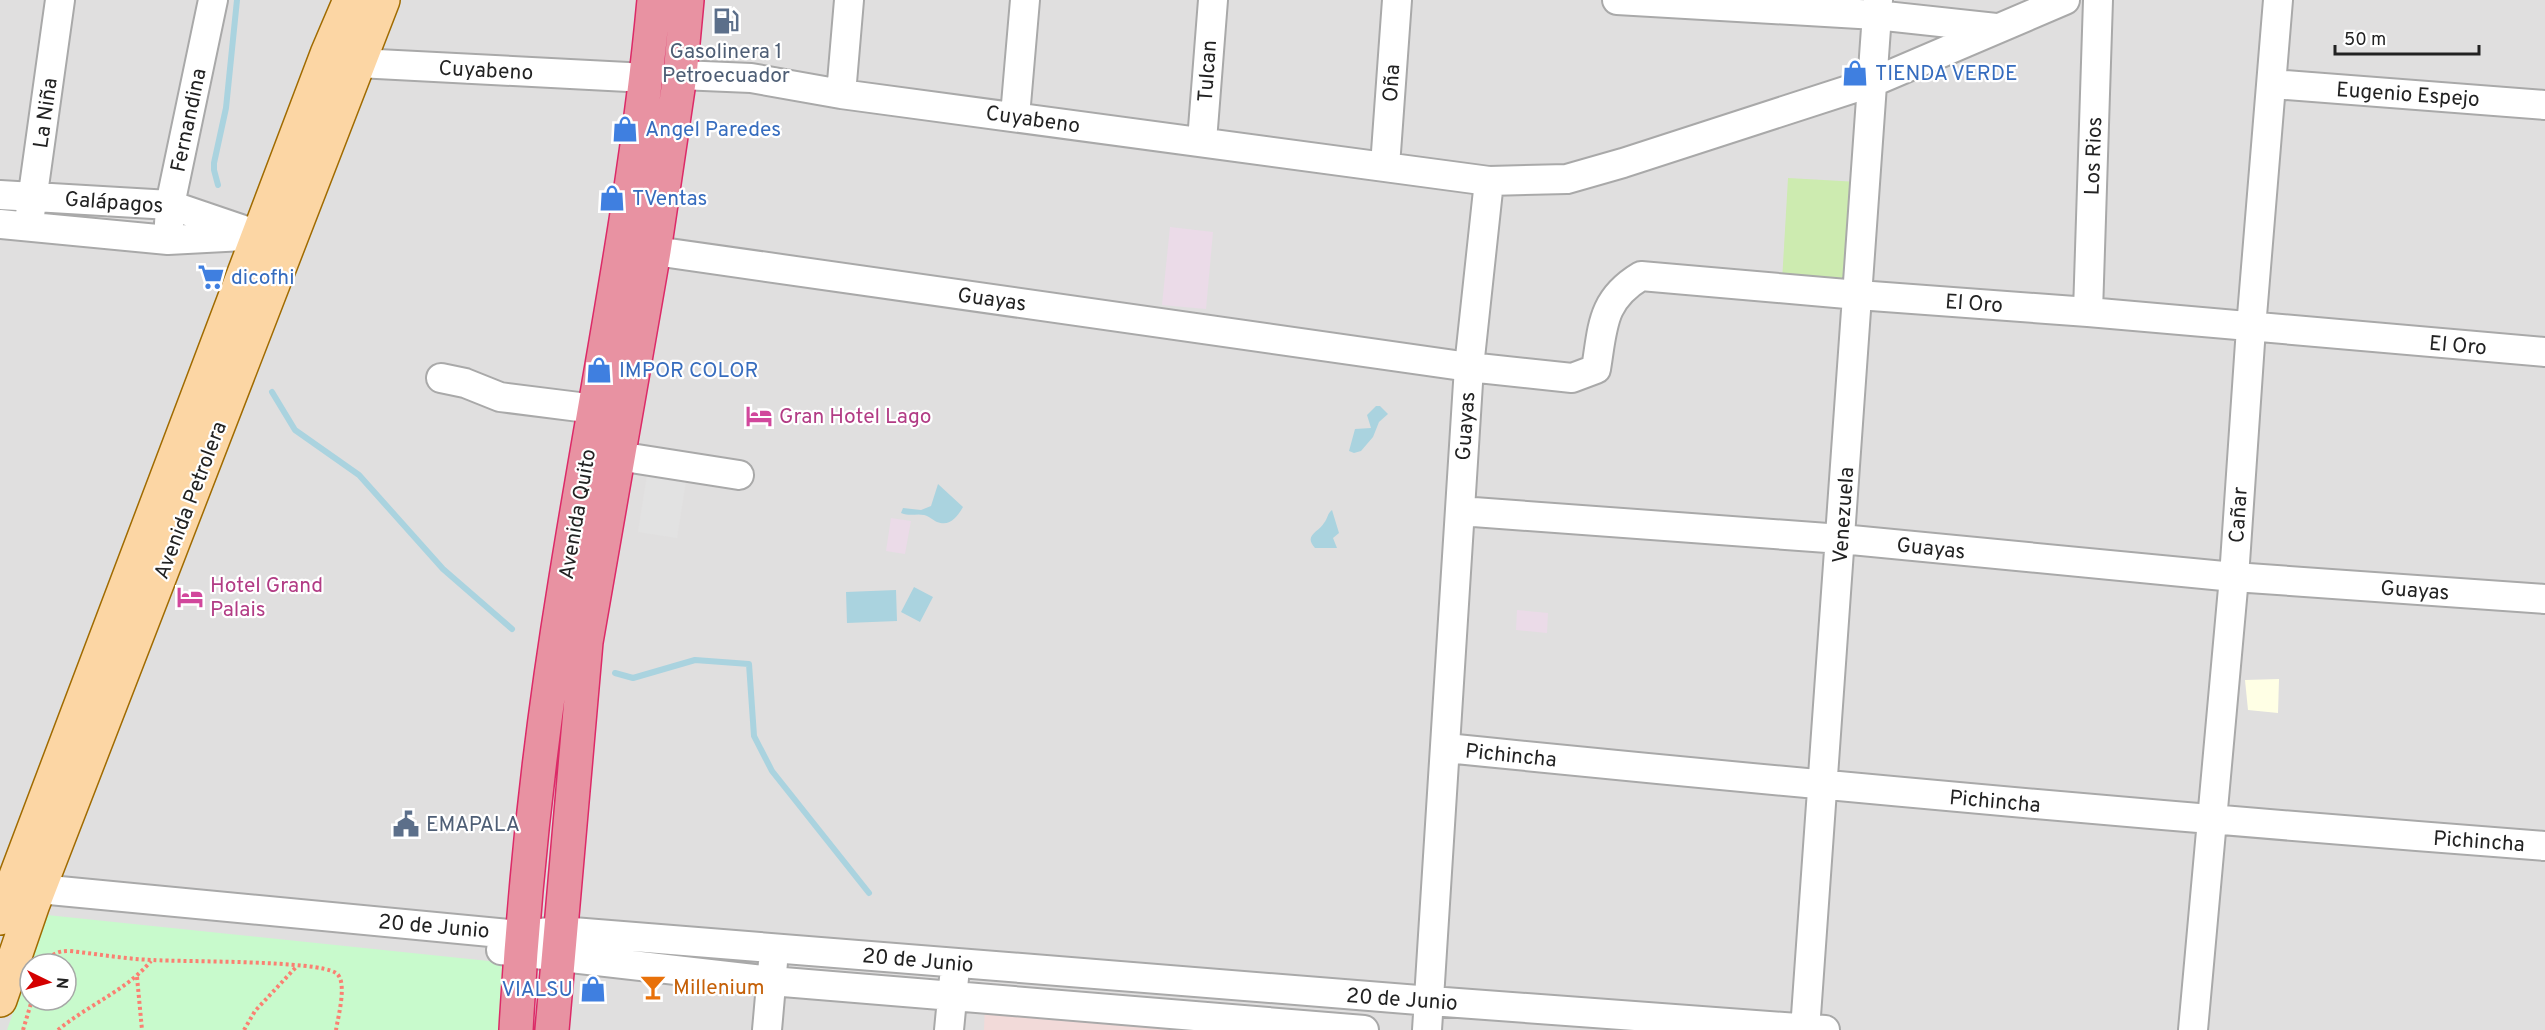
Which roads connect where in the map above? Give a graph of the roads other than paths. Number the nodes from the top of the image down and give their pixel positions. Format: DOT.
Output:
graph roads {
  1 [pos="60,0"];
  2 [pos="213,0"];
  3 [pos="350,0"];
  4 [pos="383,0"];
  5 [pos="654,0"];
  6 [pos="687,0"];
  7 [pos="849,0"];
  8 [pos="1025,0"];
  9 [pos="1213,0"];
  10 [pos="1397,0"];
  11 [pos="1617,0"];
  12 [pos="2065,0"];
  13 [pos="2098,0"];
  14 [pos="2278,0"];
  15 [pos="1751,4"];
  16 [pos="1877,8"];
  17 [pos="1998,28"];
  18 [pos="327,54"];
  19 [pos="358,63"];
  20 [pos="680,75"];
  21 [pos="646,78"];
  22 [pos="1873,82"];
  23 [pos="2272,84"];
  24 [pos="841,94"];
  25 [pos="2545,105"];
  26 [pos="1015,116"];
  27 [pos="1202,141"];
  28 [pos="1385,166"];
  29 [pos="1490,181"];
  30 [pos="0,195"];
  31 [pos="34,197"];
  32 [pos="170,205"];
  33 [pos="14,224"];
  34 [pos="258,236"];
  35 [pos="168,240"];
  36 [pos="289,245"];
  37 [pos="638,249"];
  38 [pos="1858,295"];
  39 [pos="2088,312"];
  40 [pos="2251,327"];
  41 [pos="2545,352"];
  42 [pos="1469,367"];
  43 [pos="441,378"];
  44 [pos="595,409"];
  45 [pos="618,456"];
  46 [pos="739,475"];
  47 [pos="1460,511"];
  48 [pos="1841,539"];
  49 [pos="2234,577"];
  50 [pos="2545,599"];
  51 [pos="1446,748"];
  52 [pos="1822,786"];
  53 [pos="2211,821"];
  54 [pos="2545,846"];
  55 [pos="18,898"];
  56 [pos="521,943"];
  57 [pos="559,943"];
  58 [pos="775,948"];
  59 [pos="956,963"];
  60 [pos="771,981"];
  61 [pos="951,997"];
  62 [pos="0,1000"];
  63 [pos="1431,1001"];
  64 [pos="1318,1028"];
  65 [pos="1812,1029"];
  66 [pos="516,1030"];
  67 [pos="552,1030"];
  68 [pos="766,1030"];
  69 [pos="949,1030"];
  70 [pos="1364,1030"];
  71 [pos="1427,1030"];
  72 [pos="2193,1030"];
  1 -- 31 [label="street, La Niña"];
  2 -- 32 [label="street, Fernandina"];
  3 -- 18 [label="main road, Avenida Petrolera"];
  4 -- 19 [label="main road, Avenida Petrolera"];
  5 -- 21 [label="highway, Avenida Quito"];
  6 -- 20 [label="highway, Avenida Quito"];
  7 -- 24 [label="street"];
  8 -- 26 [label="street"];
  9 -- 27 [label="street, Tulcan"];
  10 -- 28 [label="street, Oña"];
  11 -- 15 [label="street"];
  12 -- 17 [label="street, Cuyabeno"];
  13 -- 39 [label="street, Los Rios"];
  14 -- 23 [label="street, Cañar"];
  15 -- 16 [label="street"];
  16 -- 17 [label="street"];
  16 -- 22 [label="street, Venezuela"];
  17 -- 22 [label="street, Cuyabeno"];
  18 -- 19 [label="street, Cuyabeno"];
  18 -- 34 [label="main road, Avenida Petrolera"];
  19 -- 21 [label="street, Cuyabeno"];
  19 -- 36 [label="main road, Avenida Petrolera"];
  20 -- 24 [label="street, Cuyabeno"];
  20 -- 37 [label="highway, Avenida Quito"];
  21 -- 37 [label="highway, Avenida Quito"];
  22 -- 29 [label="street, Cuyabeno"];
  22 -- 38 [label="street, Venezuela"];
  23 -- 25 [label="street, Eugenio Espejo"];
  23 -- 40 [label="street, Cañar"];
  24 -- 26 [label="street, Cuyabeno"];
  26 -- 27 [label="street, Cuyabeno"];
  27 -- 28 [label="street, Cuyabeno"];
  28 -- 29 [label="street, Cuyabeno"];
  29 -- 42 [label="street, Guayas"];
  30 -- 31 [label="street, Galápagos"];
  31 -- 32 [label="street, Galápagos"];
  31 -- 33 [label="street, La Niña"];
  32 -- 34 [label="street, Galápagos"];
  32 -- 35 [label="street, Fernandina"];
  33 -- 35 [label="street, Galápagos"];
  34 -- 35 [label="street, Galápagos"];
  34 -- 36 [label="street, Galápagos"];
  34 -- 55 [label="main road, Avenida Petrolera"];
  36 -- 55 [label="main road, Avenida Petrolera"];
  37 -- 42 [label="street, Guayas"];
  37 -- 44 [label="highway, Avenida Quito"];
  37 -- 45 [label="highway, Avenida Quito"];
  38 -- 39 [label="street, El Oro"];
  38 -- 42 [label="street, El Oro"];
  38 -- 48 [label="street, Venezuela"];
  39 -- 40 [label="street, El Oro"];
  40 -- 41 [label="street, El Oro"];
  40 -- 49 [label="street, Cañar"];
  42 -- 47 [label="street, Guayas"];
  43 -- 44 [label="street"];
  44 -- 56 [label="highway, Avenida Quito"];
  45 -- 46 [label="street"];
  45 -- 57 [label="highway, Avenida Quito"];
  47 -- 48 [label="street, Guayas"];
  47 -- 51 [label="street"];
  48 -- 49 [label="street, Guayas"];
  48 -- 52 [label="street, Venezuela"];
  49 -- 50 [label="street, Guayas"];
  49 -- 53 [label="street, Cañar"];
  51 -- 52 [label="street, Pichincha"];
  51 -- 63 [label="street"];
  52 -- 53 [label="street, Pichincha"];
  52 -- 65 [label="street, Venezuela"];
  53 -- 54 [label="street, Pichincha"];
  53 -- 72 [label="street, Cañar"];
  55 -- 56 [label="street, 20 de Junio"];
  55 -- 62 [label="main road, Avenida Petrolera"];
  56 -- 57 [label="street, 20 de Junio"];
  56 -- 66 [label="highway, Avenida Quito"];
  57 -- 58 [label="street, 20 de Junio"];
  57 -- 60 [label="street, 20 de Junio"];
  57 -- 67 [label="highway, Avenida Quito"];
  58 -- 59 [label="street, 20 de Junio"];
  58 -- 60 [label="street"];
  59 -- 61 [label="street"];
  59 -- 63 [label="street, 20 de Junio"];
  60 -- 61 [label="street, 20 de Junio"];
  60 -- 68 [label="street"];
  61 -- 64 [label="street, 20 de Junio"];
  61 -- 69 [label="street"];
  63 -- 65 [label="street, 20 de Junio"];
  63 -- 71 [label="street"];
  64 -- 70 [label="street, 20 de Junio"];
}
